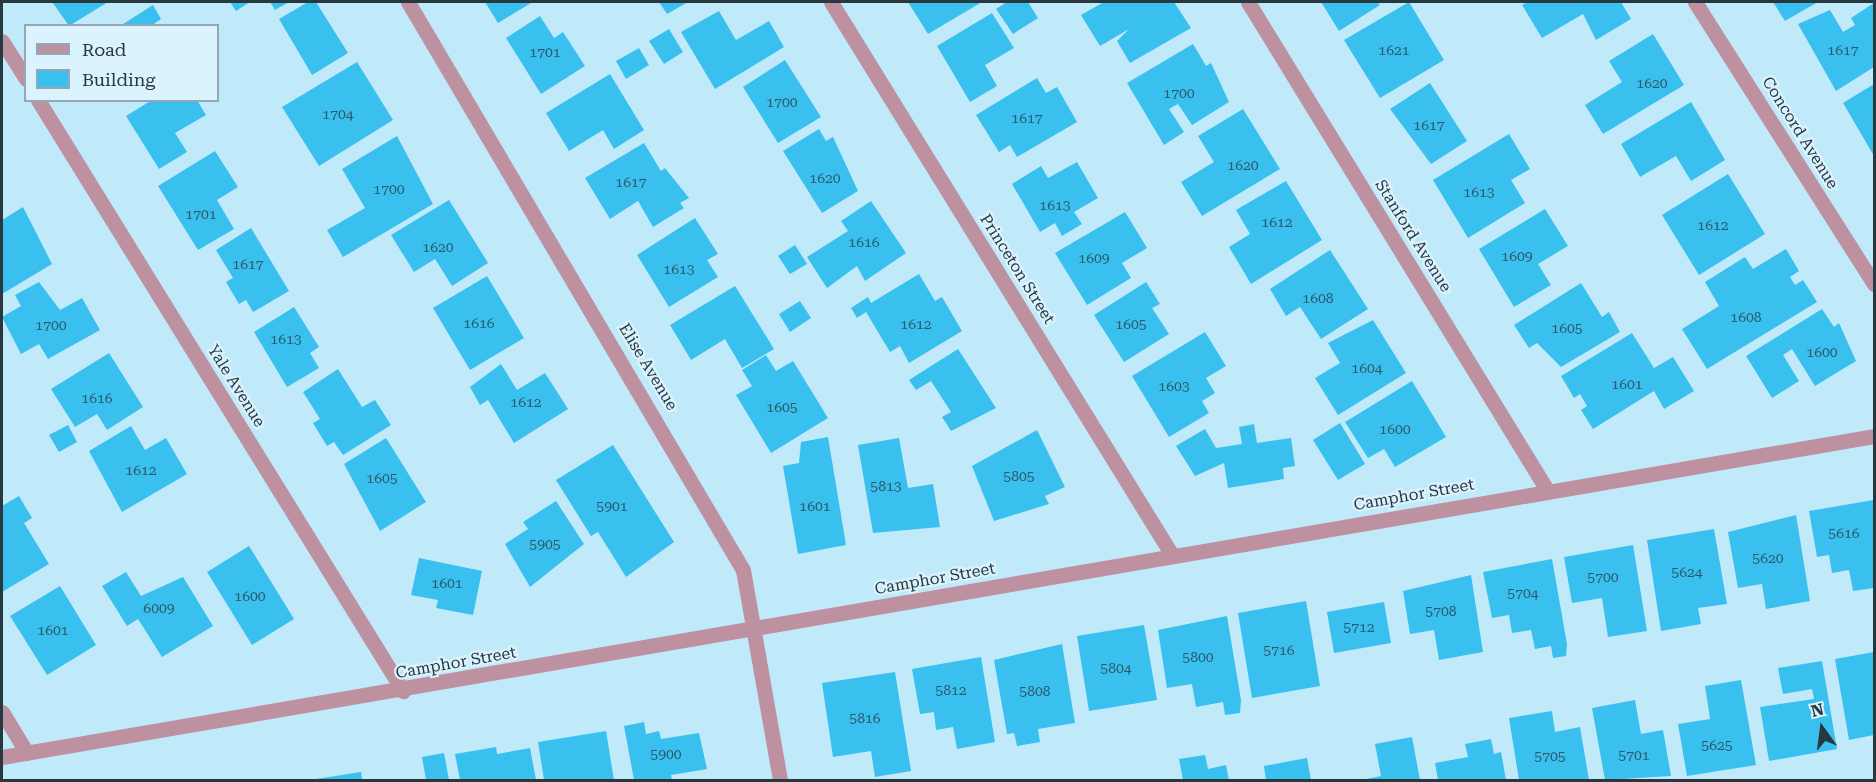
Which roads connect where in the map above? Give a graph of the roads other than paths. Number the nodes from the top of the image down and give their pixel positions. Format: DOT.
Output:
graph roads {
  1 [pos="408,2"];
  2 [pos="831,2"];
  3 [pos="1248,2"];
  4 [pos="1695,2"];
  5 [pos="2,41"];
  6 [pos="24,77"];
  7 [pos="40,102"];
  8 [pos="1875,284"];
  9 [pos="1875,436"];
  10 [pos="1547,490"];
  11 [pos="1172,555"];
  12 [pos="751,630"];
  13 [pos="403,691"];
  14 [pos="2,712"];
  15 [pos="27,753"];
  16 [pos="2,757"];
  17 [pos="780,780"];
  1 -- 12 [label="street, Elise Avenue"];
  2 -- 11 [label="street, Princeton Street"];
  3 -- 10 [label="street, Stanford Avenue"];
  4 -- 8 [label="street, Concord Avenue"];
  5 -- 6 [label="street"];
  7 -- 13 [label="street, Yale Avenue"];
  9 -- 10 [label="street, Camphor Street"];
  10 -- 11 [label="street, Camphor Street"];
  11 -- 12 [label="street, Camphor Street"];
  12 -- 13 [label="street, Camphor Street"];
  12 -- 17 [label="street, Elise Avenue"];
  13 -- 15 [label="street, Camphor Street"];
  14 -- 15 [label="street"];
  15 -- 16 [label="street, Camphor Street"];
}
